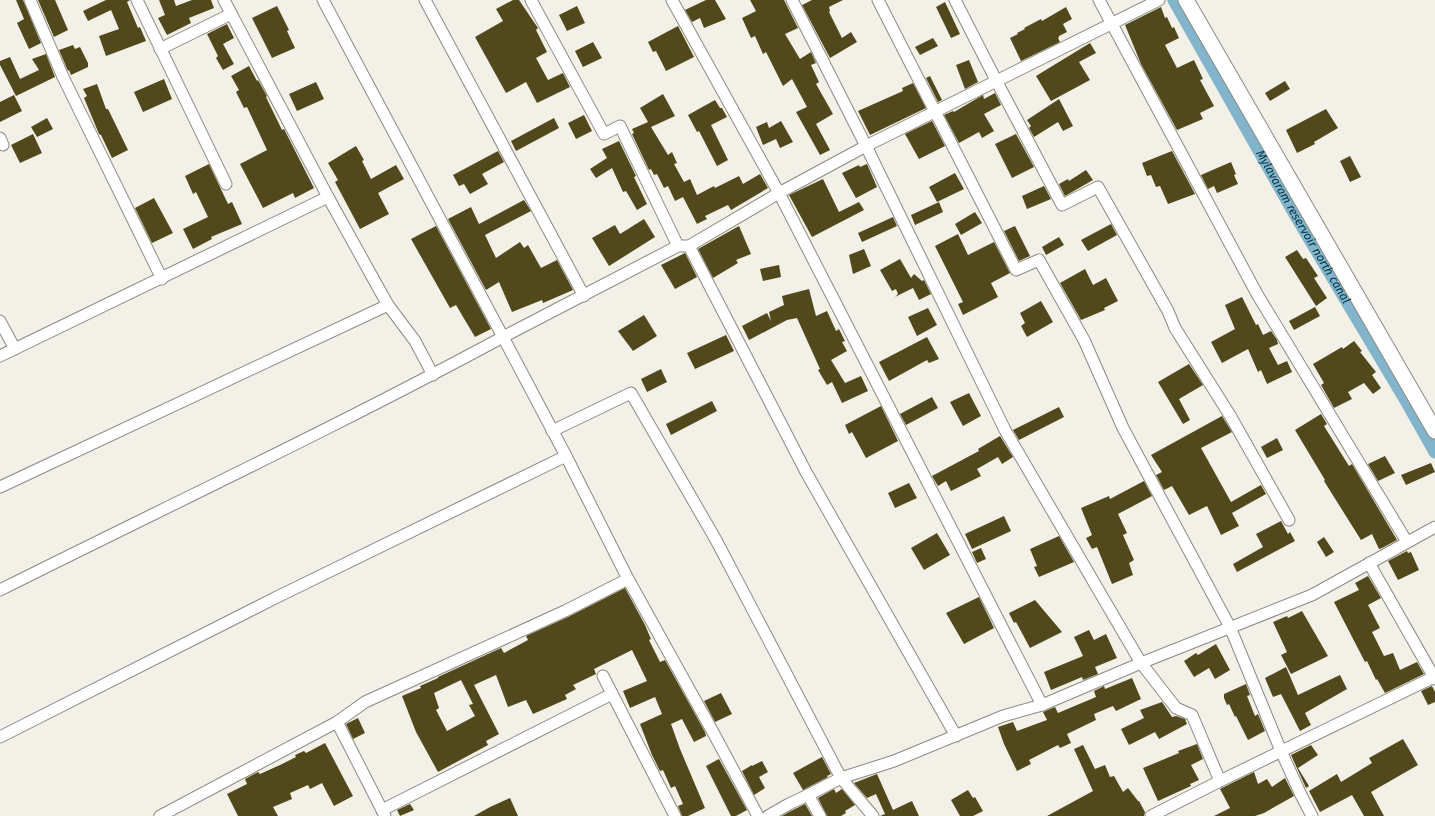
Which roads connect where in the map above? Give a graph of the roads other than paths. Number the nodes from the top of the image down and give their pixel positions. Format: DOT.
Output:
graph roads {
  1 [pos="30,0"];
  2 [pos="138,0"];
  3 [pos="224,0"];
  4 [pos="323,0"];
  5 [pos="425,0"];
  6 [pos="531,0"];
  7 [pos="672,0"];
  8 [pos="792,0"];
  9 [pos="878,0"];
  10 [pos="955,0"];
  11 [pos="1099,0"];
  12 [pos="1159,0"];
  13 [pos="1186,0"];
  14 [pos="231,14"];
  15 [pos="1111,24"];
  16 [pos="160,49"];
  17 [pos="997,82"];
  18 [pos="936,112"];
  19 [pos="866,146"];
  20 [pos="226,184"];
  21 [pos="779,193"];
  22 [pos="328,197"];
  23 [pos="684,246"];
  24 [pos="162,278"];
  25 [pos="584,296"];
  26 [pos="388,305"];
  27 [pos="0,321"];
  28 [pos="503,337"];
  29 [pos="15,349"];
  30 [pos="0,356"];
  31 [pos="433,375"];
  32 [pos="552,431"];
  33 [pos="1435,431"];
  34 [pos="566,456"];
  35 [pos="0,487"];
  36 [pos="1289,520"];
  37 [pos="1435,527"];
  38 [pos="1407,542"];
  39 [pos="1369,563"];
  40 [pos="628,579"];
  41 [pos="0,590"];
  42 [pos="1230,627"];
  43 [pos="1141,662"];
  44 [pos="603,676"];
  45 [pos="1434,678"];
  46 [pos="612,694"];
  47 [pos="1042,705"];
  48 [pos="337,722"];
  49 [pos="956,736"];
  50 [pos="0,737"];
  51 [pos="1281,751"];
  52 [pos="842,778"];
  53 [pos="1220,781"];
  54 [pos="808,796"];
  55 [pos="383,813"];
  56 [pos="160,816"];
  57 [pos="675,816"];
  58 [pos="758,816"];
  59 [pos="768,816"];
  60 [pos="820,816"];
  61 [pos="874,816"];
  62 [pos="1151,816"];
  63 [pos="1312,816"];
  1 -- 24 [label="street"];
  2 -- 16 [label="street"];
  3 -- 14 [label="street"];
  4 -- 28 [label="street"];
  5 -- 25 [label="street"];
  6 -- 23 [label="street"];
  7 -- 21 [label="street"];
  8 -- 19 [label="street"];
  9 -- 18 [label="street"];
  10 -- 17 [label="street"];
  11 -- 15 [label="street"];
  12 -- 15 [label="street"];
  13 -- 33 [label="main road"];
  14 -- 16 [label="street"];
  14 -- 22 [label="street"];
  15 -- 17 [label="street"];
  15 -- 38 [label="street"];
  16 -- 20 [label="street"];
  17 -- 18 [label="street"];
  17 -- 36 [label="street"];
  18 -- 19 [label="street"];
  18 -- 42 [label="street"];
  19 -- 21 [label="street"];
  19 -- 43 [label="street"];
  21 -- 23 [label="street"];
  21 -- 47 [label="street"];
  22 -- 24 [label="street"];
  22 -- 26 [label="street"];
  23 -- 25 [label="street"];
  23 -- 49 [label="street"];
  24 -- 29 [label="street"];
  25 -- 28 [label="street"];
  26 -- 31 [label="street"];
  26 -- 35 [label="street"];
  27 -- 29 [label="street"];
  28 -- 31 [label="street"];
  28 -- 32 [label="street"];
  29 -- 30 [label="street"];
  31 -- 41 [label="street"];
  32 -- 34 [label="street"];
  32 -- 52 [label="street"];
  34 -- 40 [label="street"];
  34 -- 50 [label="street"];
  37 -- 38 [label="street"];
  38 -- 39 [label="street"];
  39 -- 42 [label="street"];
  39 -- 45 [label="street"];
  40 -- 48 [label="street"];
  40 -- 58 [label="street"];
  42 -- 43 [label="street"];
  42 -- 51 [label="street"];
  43 -- 47 [label="street"];
  43 -- 53 [label="street"];
  44 -- 46 [label="street"];
  45 -- 51 [label="street"];
  46 -- 55 [label="street"];
  46 -- 57 [label="street"];
  47 -- 49 [label="street"];
  48 -- 55 [label="street"];
  48 -- 56 [label="street"];
  49 -- 52 [label="street"];
  51 -- 53 [label="street"];
  51 -- 63 [label="street"];
  52 -- 54 [label="street"];
  52 -- 61 [label="street"];
  53 -- 62 [label="street"];
  54 -- 59 [label="street"];
  54 -- 60 [label="street"];
}
